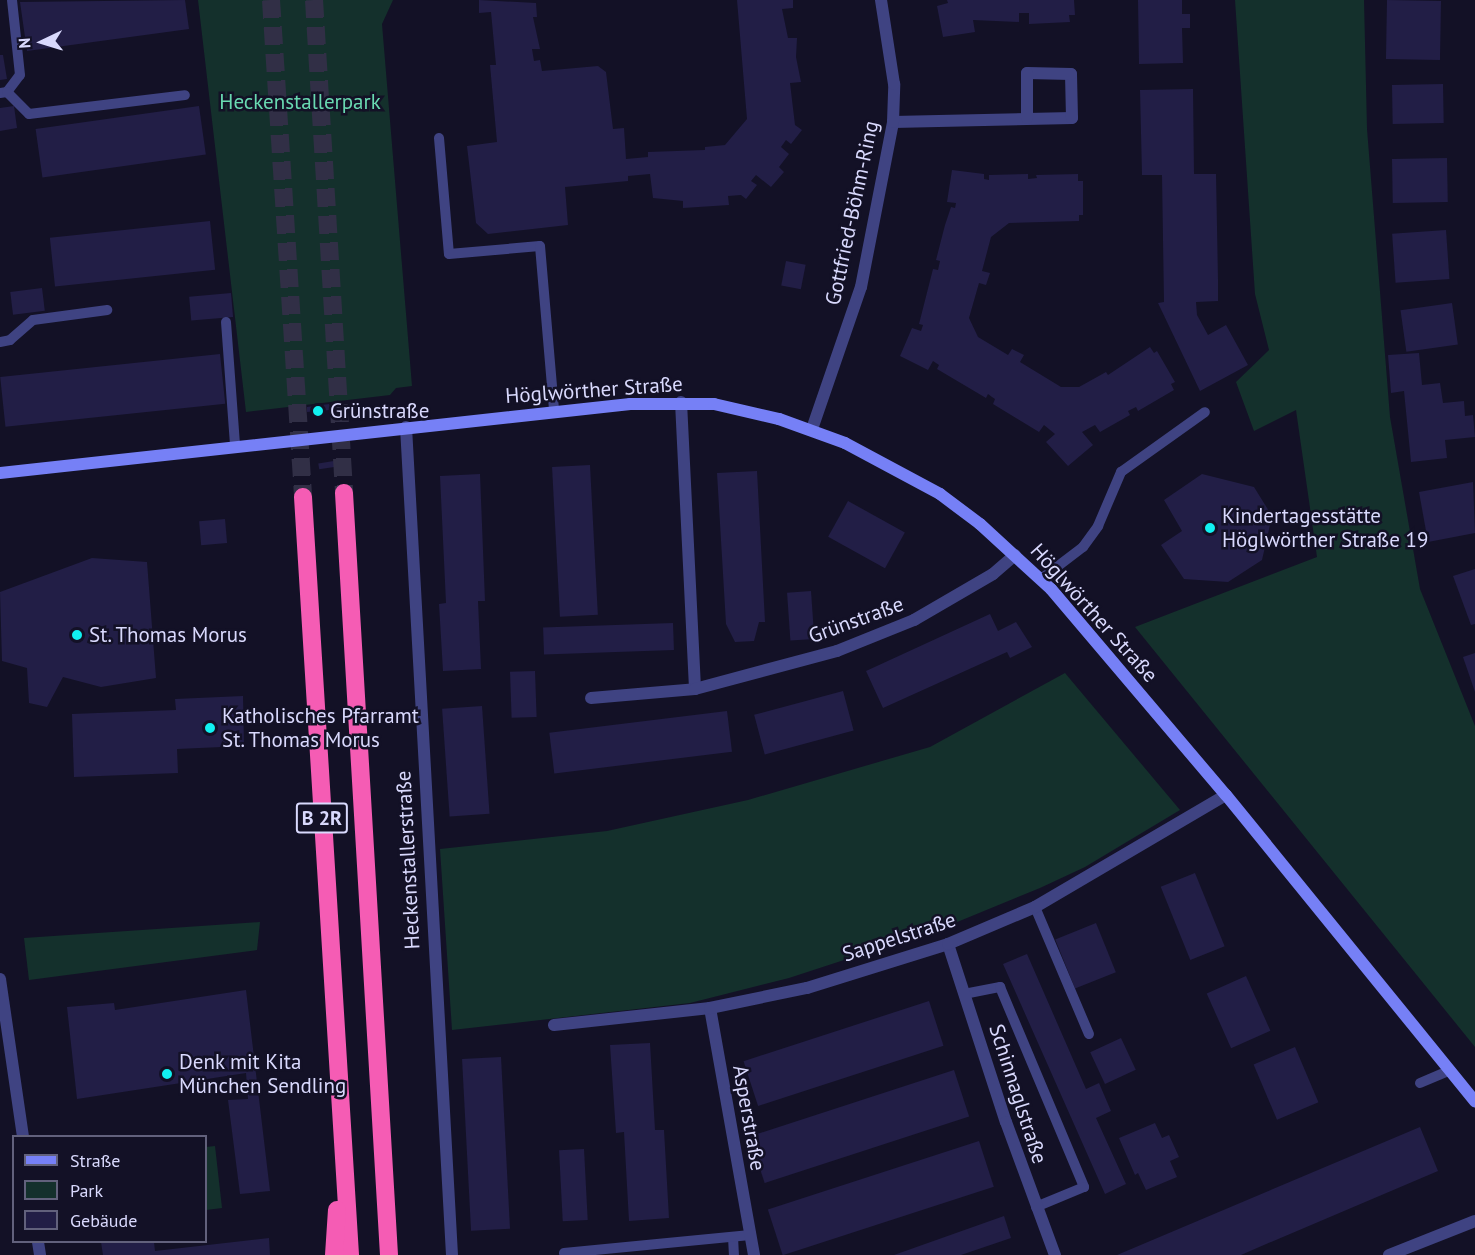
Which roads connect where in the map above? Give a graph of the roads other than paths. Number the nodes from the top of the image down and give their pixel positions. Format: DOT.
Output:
graph roads {
  1 [pos="12,0"];
  2 [pos="881,0"];
  3 [pos="3,93"];
  4 [pos="185,95"];
  5 [pos="1027,118"];
  6 [pos="893,122"];
  7 [pos="439,138"];
  8 [pos="107,310"];
  9 [pos="226,322"];
  10 [pos="0,342"];
  11 [pos="681,402"];
  12 [pos="554,410"];
  13 [pos="1205,412"];
  14 [pos="406,427"];
  15 [pos="812,429"];
  16 [pos="235,446"];
  17 [pos="0,472"];
  18 [pos="344,493"];
  19 [pos="303,497"];
  20 [pos="1014,555"];
  21 [pos="1041,579"];
  22 [pos="695,689"];
  23 [pos="591,698"];
  24 [pos="1226,795"];
  25 [pos="1035,907"];
  26 [pos="948,944"];
  27 [pos="0,979"];
  28 [pos="964,994"];
  29 [pos="710,1008"];
  30 [pos="554,1025"];
  31 [pos="1089,1034"];
  32 [pos="1450,1070"];
  33 [pos="1420,1083"];
  34 [pos="1475,1101"];
  35 [pos="23,1135"];
  36 [pos="341,1139"];
  37 [pos="1036,1207"];
  38 [pos="1475,1221"];
  39 [pos="750,1235"];
  40 [pos="733,1237"];
  41 [pos="564,1253"];
  42 [pos="334,1255"];
  43 [pos="350,1255"];
  44 [pos="389,1255"];
  45 [pos="452,1255"];
  46 [pos="735,1255"];
  47 [pos="754,1255"];
  48 [pos="1055,1255"];
  49 [pos="1389,1255"];
  1 -- 3 [label="lane"];
  2 -- 6 [label="street, Gottfried-Böhm-Ring"];
  3 -- 4 [label="lane"];
  5 -- 5 [label="street"];
  5 -- 6 [label="street"];
  6 -- 15 [label="street, Gottfried-Böhm-Ring"];
  7 -- 12 [label="lane"];
  8 -- 10 [label="lane"];
  9 -- 16 [label="lane"];
  11 -- 12 [label="street, Höglwörther Straße"];
  11 -- 15 [label="street, Höglwörther Straße"];
  11 -- 22 [label="street"];
  12 -- 14 [label="street, Höglwörther Straße"];
  13 -- 21 [label="lane"];
  14 -- 16 [label="street, Höglwörther Straße"];
  14 -- 45 [label="street, Heckenstallerstraße"];
  15 -- 20 [label="street, Höglwörther Straße"];
  16 -- 17 [label="street, Höglwörther Straße"];
  18 -- 44 [label="highway, Heckenstallerstraße / B 2R"];
  19 -- 36 [label="highway, B 2R"];
  20 -- 21 [label="street, Höglwörther Straße"];
  20 -- 22 [label="street, Grünstraße"];
  21 -- 24 [label="street, Höglwörther Straße"];
  22 -- 23 [label="street, Grünstraße"];
  24 -- 25 [label="street, Sappelstraße"];
  24 -- 32 [label="street, Höglwörther Straße"];
  25 -- 26 [label="street, Sappelstraße"];
  25 -- 31 [label="lane"];
  26 -- 28 [label="street, Schinnaglstraße"];
  26 -- 29 [label="street, Sappelstraße"];
  27 -- 35 [label="street"];
  28 -- 37 [label="street, Schinnaglstraße"];
  28 -- 37 [label="lane"];
  29 -- 30 [label="street, Sappelstraße"];
  29 -- 39 [label="street, Asperstraße"];
  32 -- 33 [label="lane"];
  32 -- 34 [label="street, Höglwörther Straße"];
  36 -- 42 [label="highway"];
  36 -- 43 [label="highway, B 2R"];
  37 -- 48 [label="street, Schinnaglstraße"];
  38 -- 49 [label="street"];
  39 -- 40 [label="lane"];
  39 -- 47 [label="street, Asperstraße"];
  40 -- 41 [label="lane"];
  40 -- 46 [label="lane"];
}
